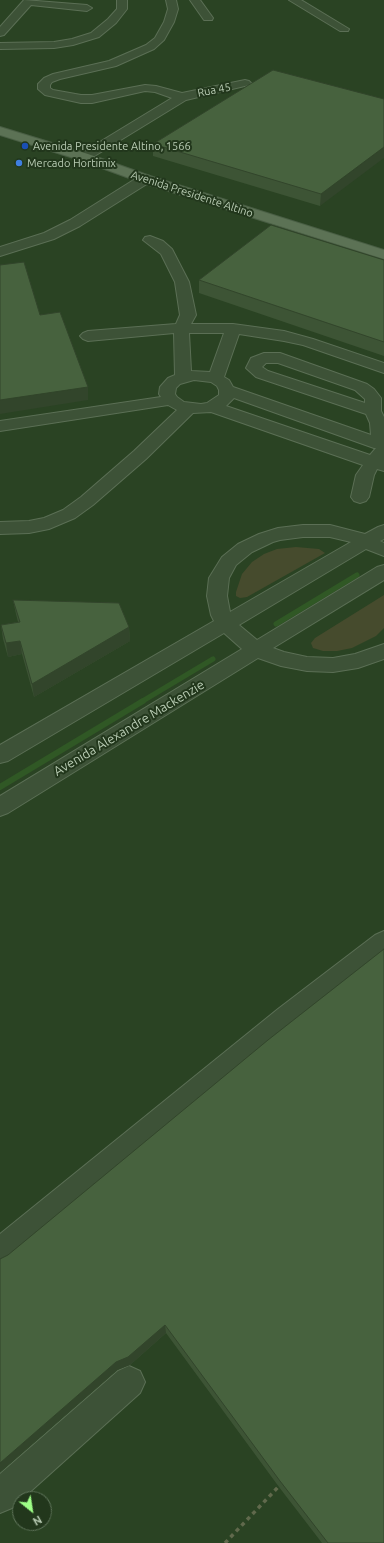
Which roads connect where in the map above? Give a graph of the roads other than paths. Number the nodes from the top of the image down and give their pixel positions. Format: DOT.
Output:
graph roads {
  1 [pos="122,0"];
  2 [pos="171,0"];
  3 [pos="195,0"];
  4 [pos="294,0"];
  5 [pos="29,1"];
  6 [pos="87,8"];
  7 [pos="208,18"];
  8 [pos="344,29"];
  9 [pos="0,33"];
  10 [pos="0,46"];
  11 [pos="245,83"];
  12 [pos="182,97"];
  13 [pos="0,131"];
  14 [pos="84,157"];
  15 [pos="145,179"];
  16 [pos="150,240"];
  17 [pos="0,252"];
  18 [pos="384,255"];
  19 [pos="182,328"];
  20 [pos="233,329"];
  21 [pos="88,336"];
  22 [pos="384,368"];
  23 [pos="183,377"];
  24 [pos="222,384"];
  25 [pos="170,400"];
  26 [pos="212,407"];
  27 [pos="189,408"];
  28 [pos="373,411"];
  29 [pos="0,426"];
  30 [pos="381,453"];
  31 [pos="360,497"];
  32 [pos="0,528"];
  33 [pos="384,532"];
  34 [pos="367,541"];
  35 [pos="384,550"];
  36 [pos="384,571"];
  37 [pos="226,624"];
  38 [pos="258,650"];
  39 [pos="384,651"];
  40 [pos="0,755"];
  41 [pos="0,807"];
  42 [pos="384,942"];
  43 [pos="0,1253"];
  44 [pos="129,1382"];
  45 [pos="0,1496"];
  1 -- 10 [label="street"];
  2 -- 12 [label="street"];
  3 -- 7 [label="street"];
  4 -- 8 [label="street"];
  5 -- 6 [label="street"];
  5 -- 9 [label="street"];
  11 -- 12 [label="street, Rua 45"];
  12 -- 14 [label="street"];
  13 -- 14 [label="main road, Avenida Presidente Altino"];
  14 -- 15 [label="main road, Avenida Presidente Altino"];
  15 -- 17 [label="street"];
  15 -- 18 [label="main road, Avenida Presidente Altino"];
  16 -- 19 [label="street"];
  19 -- 20 [label="street"];
  19 -- 21 [label="street"];
  19 -- 23 [label="street"];
  20 -- 22 [label="street"];
  20 -- 24 [label="street"];
  23 -- 24 [label="street"];
  23 -- 25 [label="street"];
  24 -- 26 [label="street"];
  24 -- 30 [label="street"];
  25 -- 27 [label="street"];
  25 -- 29 [label="street"];
  26 -- 27 [label="street"];
  26 -- 30 [label="street"];
  27 -- 32 [label="street"];
  28 -- 28 [label="street"];
  28 -- 30 [label="street"];
  30 -- 31 [label="street"];
  33 -- 34 [label="street"];
  34 -- 35 [label="street"];
  34 -- 37 [label="street"];
  34 -- 37 [label="street"];
  36 -- 38 [label="street, Avenida Alexandre Mackenzie"];
  37 -- 38 [label="street"];
  37 -- 40 [label="street"];
  38 -- 39 [label="street"];
  38 -- 41 [label="street, Avenida Alexandre Mackenzie"];
  42 -- 43 [label="street"];
  44 -- 45 [label="street"];
}
